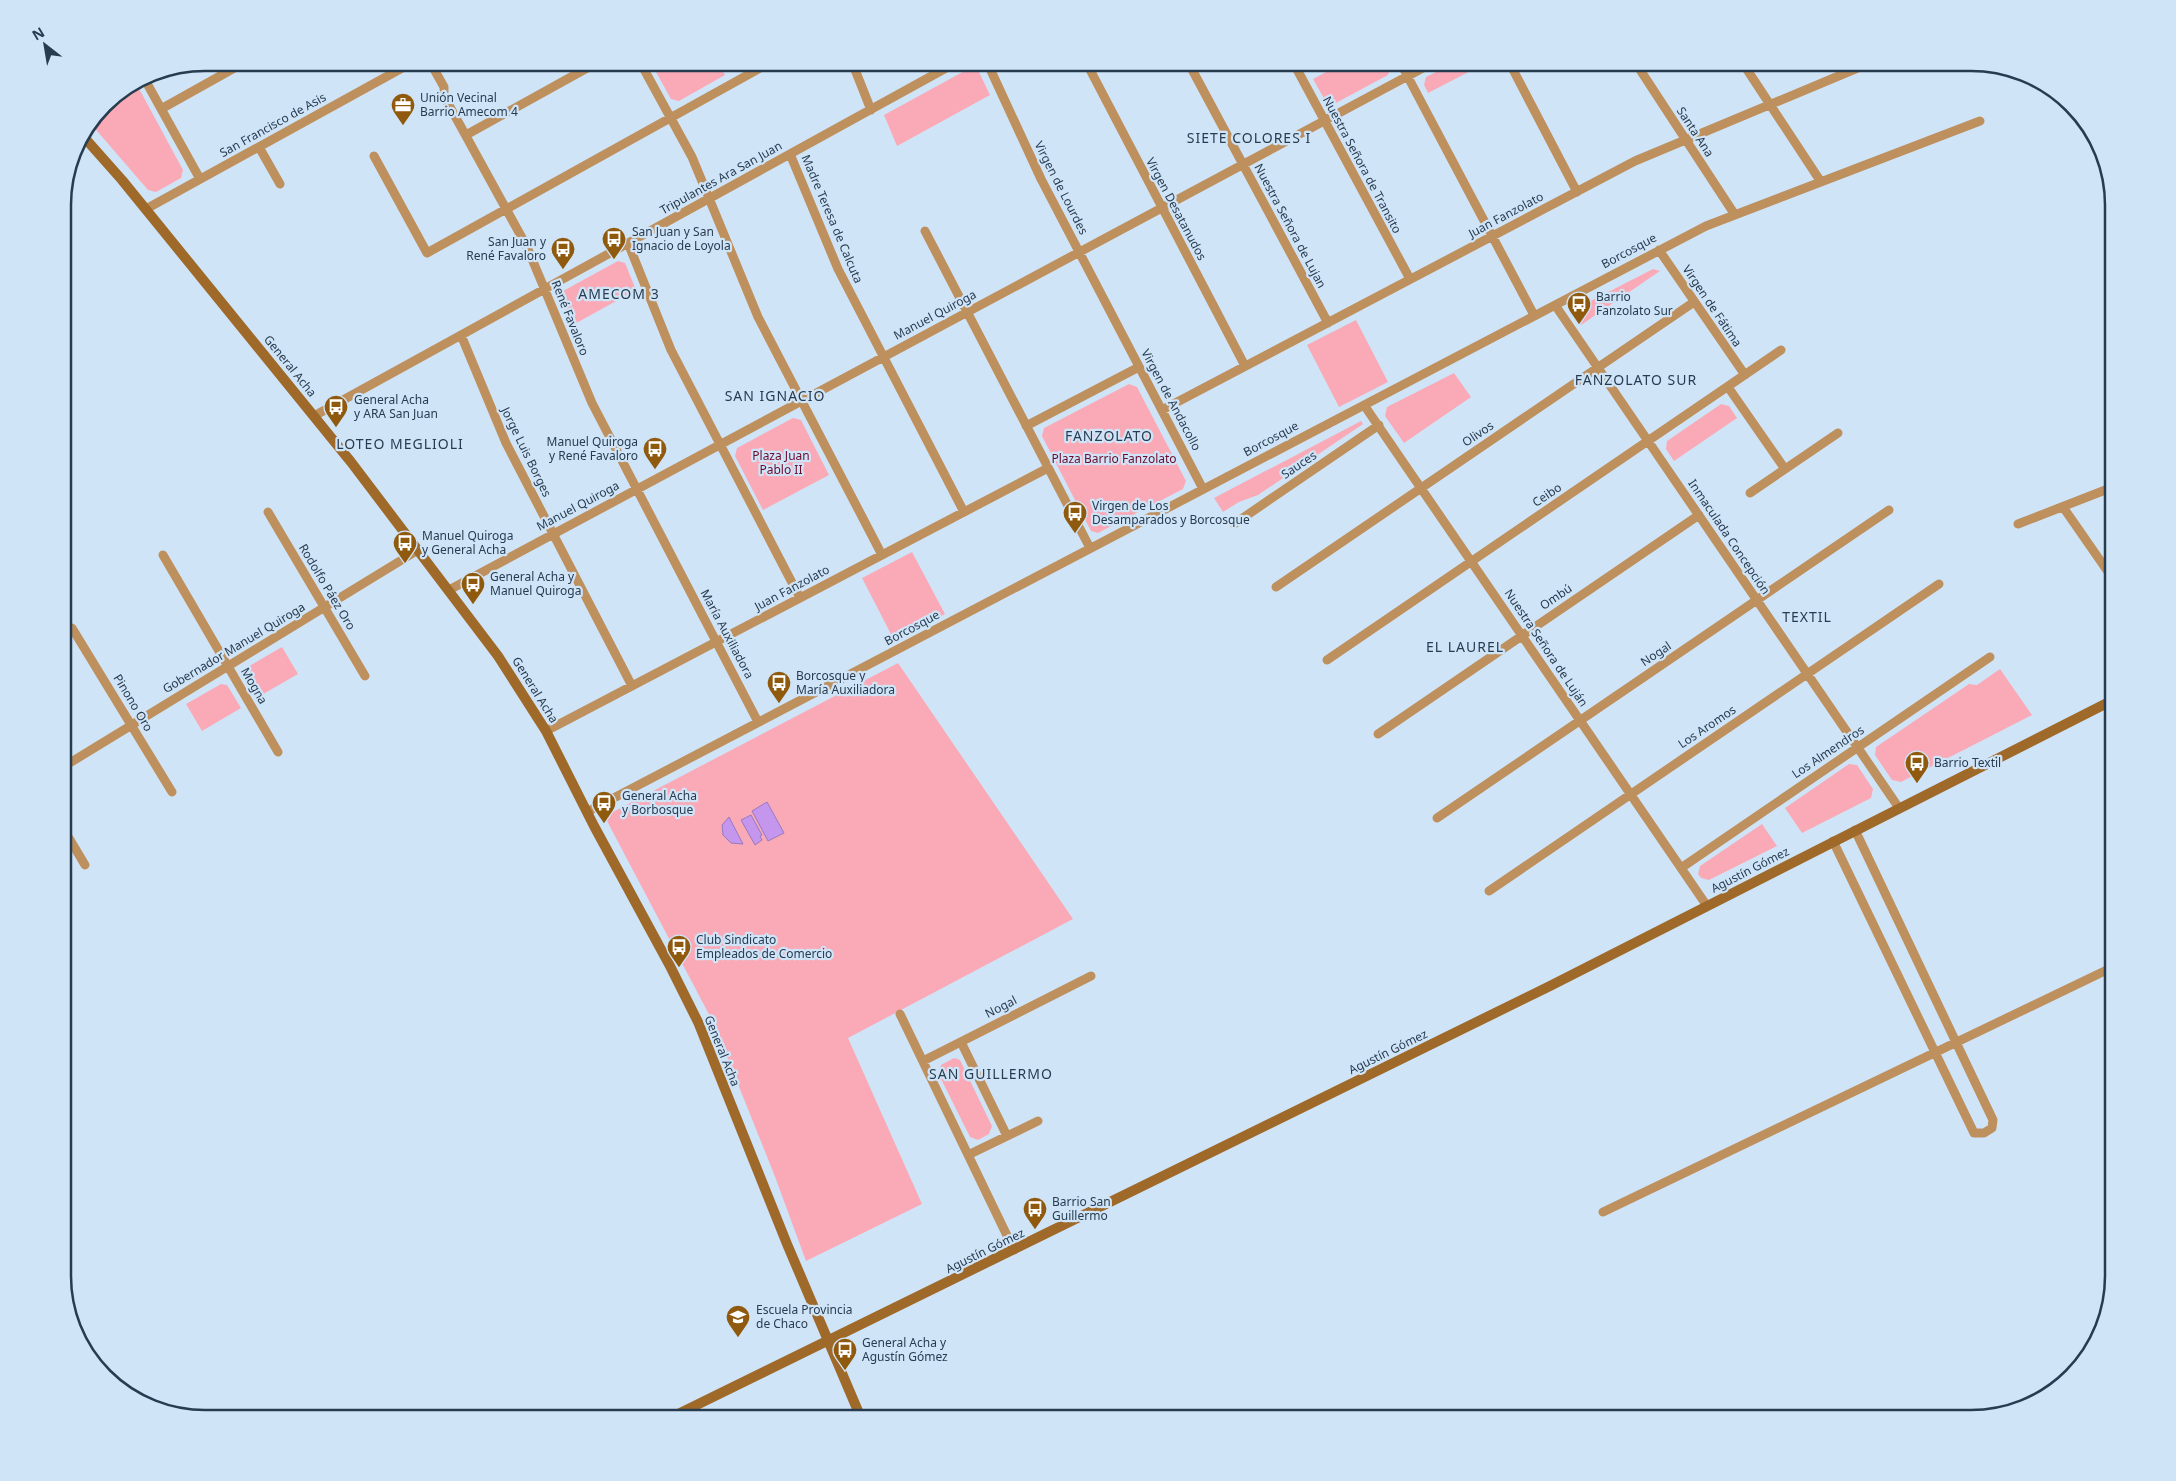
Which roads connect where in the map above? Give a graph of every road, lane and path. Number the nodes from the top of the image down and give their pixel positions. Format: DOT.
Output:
graph roads {
  1 [pos="1091,71"];
  2 [pos="1193,71"];
  3 [pos="1298,71"];
  4 [pos="1405,71"];
  5 [pos="1417,71"];
  6 [pos="1514,71"];
  7 [pos="1641,71"];
  8 [pos="1748,71"];
  9 [pos="1850,71"];
  10 [pos="227,72"];
  11 [pos="394,72"];
  12 [pos="436,72"];
  13 [pos="580,72"];
  14 [pos="645,72"];
  15 [pos="754,72"];
  16 [pos="856,72"];
  17 [pos="940,72"];
  18 [pos="991,72"];
  19 [pos="1408,76"];
  20 [pos="147,84"];
  21 [pos="1770,105"];
  22 [pos="161,109"];
  23 [pos="871,110"];
  24 [pos="670,118"];
  25 [pos="1324,121"];
  26 [pos="1980,121"];
  27 [pos="466,135"];
  28 [pos="1686,140"];
  29 [pos="87,141"];
  30 [pos="260,147"];
  31 [pos="790,154"];
  32 [pos="374,156"];
  33 [pos="1243,165"];
  34 [pos="200,179"];
  35 [pos="1821,182"];
  36 [pos="280,184"];
  37 [pos="1577,192"];
  38 [pos="709,199"];
  39 [pos="1162,208"];
  40 [pos="146,209"];
  41 [pos="507,209"];
  42 [pos="1735,214"];
  43 [pos="925,231"];
  44 [pos="1492,236"];
  45 [pos="628,244"];
  46 [pos="1659,250"];
  47 [pos="1080,252"];
  48 [pos="1410,280"];
  49 [pos="545,289"];
  50 [pos="1694,302"];
  51 [pos="1555,305"];
  52 [pos="967,312"];
  53 [pos="1534,315"];
  54 [pos="1116,322"];
  55 [pos="1328,323"];
  56 [pos="461,335"];
  57 [pos="1781,350"];
  58 [pos="883,357"];
  59 [pos="1245,366"];
  60 [pos="1140,367"];
  61 [pos="1598,367"];
  62 [pos="1745,375"];
  63 [pos="1728,386"];
  64 [pos="802,401"];
  65 [pos="1364,404"];
  66 [pos="1162,410"];
  67 [pos="314,416"];
  68 [pos="1026,426"];
  69 [pos="1379,426"];
  70 [pos="1838,433"];
  71 [pos="1648,441"];
  72 [pos="720,444"];
  73 [pos="1048,468"];
  74 [pos="1785,469"];
  75 [pos="1421,488"];
  76 [pos="637,489"];
  77 [pos="1203,489"];
  78 [pos="2105,491"];
  79 [pos="1750,493"];
  80 [pos="2063,507"];
  81 [pos="1889,510"];
  82 [pos="268,512"];
  83 [pos="964,512"];
  84 [pos="1698,515"];
  85 [pos="1234,524"];
  86 [pos="2018,524"];
  87 [pos="553,534"];
  88 [pos="1090,548"];
  89 [pos="418,550"];
  90 [pos="163,555"];
  91 [pos="882,555"];
  92 [pos="673,558"];
  93 [pos="1472,562"];
  94 [pos="2105,566"];
  95 [pos="1939,584"];
  96 [pos="1276,587"];
  97 [pos="449,590"];
  98 [pos="800,598"];
  99 [pos="1757,600"];
  100 [pos="325,608"];
  101 [pos="72,628"];
  102 [pos="1522,636"];
  103 [pos="716,642"];
  104 [pos="1990,657"];
  105 [pos="1327,660"];
  106 [pos="228,667"];
  107 [pos="1807,674"];
  108 [pos="365,676"];
  109 [pos="632,686"];
  110 [pos="2105,705"];
  111 [pos="1580,720"];
  112 [pos="758,722"];
  113 [pos="132,726"];
  114 [pos="546,730"];
  115 [pos="1378,734"];
  116 [pos="1857,747"];
  117 [pos="278,752"];
  118 [pos="72,762"];
  119 [pos="172,792"];
  120 [pos="1630,794"];
  121 [pos="1899,808"];
  122 [pos="587,812"];
  123 [pos="1437,818"];
  124 [pos="1855,830"];
  125 [pos="1834,841"];
  126 [pos="72,843"];
  127 [pos="85,865"];
  128 [pos="1680,868"];
  129 [pos="1489,891"];
  130 [pos="1707,906"];
  131 [pos="2105,971"];
  132 [pos="1091,976"];
  133 [pos="900,1014"];
  134 [pos="961,1042"];
  135 [pos="1956,1042"];
  136 [pos="1935,1052"];
  137 [pos="923,1061"];
  138 [pos="1038,1121"];
  139 [pos="1007,1136"];
  140 [pos="968,1156"];
  141 [pos="1603,1212"];
  142 [pos="1014,1250"];
  143 [pos="828,1342"];
  144 [pos="687,1410"];
  145 [pos="858,1410"];
  1 -- 39 [label="street, Virgen Desatanudos"];
  2 -- 33 [label="street, Nuestra Señora de Lujan"];
  3 -- 25 [label="street, Nuestra Señora de Transito"];
  4 -- 19 [label="street"];
  5 -- 19 [label="street, Manuel Quiroga"];
  6 -- 37 [label="street"];
  7 -- 28 [label="street, Santa Ana"];
  8 -- 21 [label="street"];
  9 -- 21 [label="street, Juan Fanzolato"];
  10 -- 22 [label="street"];
  11 -- 30 [label="street, San Francisco de Asis"];
  12 -- 27 [label="street, René Favaloro"];
  13 -- 27 [label="street"];
  14 -- 24 [label="street"];
  15 -- 24 [label="street"];
  16 -- 23 [label="street"];
  17 -- 23 [label="street, Tripulantes Ara San Juan"];
  18 -- 47 [label="street, Virgen de Lourdes"];
  19 -- 25 [label="street, Manuel Quiroga"];
  19 -- 44 [label="street"];
  20 -- 22 [label="street"];
  21 -- 28 [label="street, Juan Fanzolato"];
  21 -- 35 [label="street"];
  22 -- 34 [label="street"];
  23 -- 31 [label="street, Tripulantes Ara San Juan"];
  24 -- 38 [label="street"];
  24 -- 41 [label="street"];
  25 -- 33 [label="street, Manuel Quiroga"];
  25 -- 48 [label="street, Nuestra Señora de Transito"];
  26 -- 35 [label="street, Borcosque"];
  27 -- 41 [label="street, René Favaloro"];
  28 -- 37 [label="street, Juan Fanzolato"];
  28 -- 42 [label="street, Santa Ana"];
  29 -- 40 [label="main road, General Acha"];
  30 -- 34 [label="street, San Francisco de Asis"];
  30 -- 36 [label="street"];
  31 -- 38 [label="street, Tripulantes Ara San Juan"];
  31 -- 58 [label="street, Madre Teresa de Calcuta"];
  32 -- 41 [label="street"];
  33 -- 39 [label="street, Manuel Quiroga"];
  33 -- 55 [label="street, Nuestra Señora de Lujan"];
  34 -- 40 [label="street, San Francisco de Asis"];
  35 -- 42 [label="street, Borcosque"];
  37 -- 44 [label="street, Juan Fanzolato"];
  38 -- 45 [label="street, Tripulantes Ara San Juan"];
  38 -- 64 [label="street"];
  39 -- 47 [label="street, Manuel Quiroga"];
  39 -- 59 [label="street, Virgen Desatanudos"];
  40 -- 67 [label="main road, General Acha"];
  41 -- 49 [label="street, René Favaloro"];
  42 -- 46 [label="street, Borcosque"];
  43 -- 52 [label="street"];
  44 -- 48 [label="street, Juan Fanzolato"];
  44 -- 53 [label="street"];
  45 -- 49 [label="street, Tripulantes Ara San Juan"];
  45 -- 72 [label="street"];
  46 -- 50 [label="street, Virgen de Fátima"];
  46 -- 51 [label="street, Borcosque"];
  47 -- 52 [label="street, Manuel Quiroga"];
  47 -- 54 [label="street, Virgen de Lourdes"];
  48 -- 55 [label="street, Juan Fanzolato"];
  49 -- 56 [label="street, Tripulantes Ara San Juan"];
  49 -- 76 [label="street, René Favaloro"];
  50 -- 61 [label="street, Olivos"];
  50 -- 62 [label="street, Virgen de Fátima"];
  51 -- 53 [label="street, Borcosque"];
  51 -- 61 [label="street, Inmaculada Concepción"];
  52 -- 58 [label="street, Manuel Quiroga"];
  52 -- 68 [label="street"];
  53 -- 65 [label="street, Borcosque"];
  54 -- 60 [label="street, Virgen de Andacollo"];
  55 -- 59 [label="street, Juan Fanzolato"];
  56 -- 67 [label="street, Tripulantes Ara San Juan"];
  56 -- 87 [label="street, Jorge Luis Borges"];
  57 -- 62 [label="street, Ceibo"];
  58 -- 64 [label="street, Manuel Quiroga"];
  58 -- 83 [label="street, Madre Teresa de Calcuta"];
  59 -- 66 [label="street, Juan Fanzolato"];
  60 -- 66 [label="street, Virgen de Andacollo"];
  60 -- 68 [label="street"];
  61 -- 71 [label="street, Inmaculada Concepción"];
  61 -- 75 [label="street, Olivos"];
  62 -- 63 [label="street, Ceibo"];
  63 -- 71 [label="street, Ceibo"];
  63 -- 74 [label="street"];
  64 -- 72 [label="street, Manuel Quiroga"];
  64 -- 91 [label="street"];
  65 -- 69 [label="street, Nuestra Señora de Luján"];
  65 -- 77 [label="street, Borcosque"];
  66 -- 77 [label="street, Virgen de Andacollo"];
  67 -- 89 [label="main road, General Acha"];
  68 -- 73 [label="street"];
  69 -- 75 [label="street, Nuestra Señora de Luján"];
  69 -- 85 [label="street, Sauces"];
  70 -- 74 [label="street"];
  71 -- 84 [label="street, Inmaculada Concepción"];
  71 -- 93 [label="street, Ceibo"];
  72 -- 76 [label="street, Manuel Quiroga"];
  72 -- 98 [label="street"];
  73 -- 83 [label="street, Juan Fanzolato"];
  73 -- 88 [label="street"];
  74 -- 79 [label="street"];
  75 -- 93 [label="street, Nuestra Señora de Luján"];
  75 -- 96 [label="street, Olivos"];
  76 -- 87 [label="street, Manuel Quiroga"];
  76 -- 92 [label="street, René Favaloro"];
  77 -- 88 [label="street, Borcosque"];
  78 -- 80 [label="street"];
  80 -- 86 [label="street"];
  80 -- 94 [label="street"];
  81 -- 99 [label="street, Nogal"];
  82 -- 100 [label="street, Rodolfo Páez Oro"];
  83 -- 91 [label="street, Juan Fanzolato"];
  84 -- 99 [label="street, Inmaculada Concepción"];
  84 -- 102 [label="street, Ombú"];
  87 -- 97 [label="street, Manuel Quiroga"];
  87 -- 109 [label="street, Jorge Luis Borges"];
  88 -- 112 [label="street, Borcosque"];
  89 -- 97 [label="main road, General Acha"];
  89 -- 100 [label="street, Gobernador Manuel Quiroga"];
  90 -- 106 [label="street, Mogna"];
  91 -- 98 [label="street, Juan Fanzolato"];
  92 -- 103 [label="street, María Auxiliadora"];
  93 -- 102 [label="street, Nuestra Señora de Luján"];
  93 -- 105 [label="street, Ceibo"];
  95 -- 107 [label="street, Los Aromos"];
  97 -- 114 [label="main road, General Acha"];
  98 -- 103 [label="street, Juan Fanzolato"];
  99 -- 107 [label="street, Inmaculada Concepción"];
  99 -- 111 [label="street, Nogal"];
  100 -- 106 [label="street, Gobernador Manuel Quiroga"];
  100 -- 108 [label="street, Rodolfo Páez Oro"];
  101 -- 113 [label="street, Pinono Oro"];
  102 -- 111 [label="street, Nuestra Señora de Luján"];
  102 -- 115 [label="street, Ombú"];
  103 -- 109 [label="street, Juan Fanzolato"];
  103 -- 112 [label="street, María Auxiliadora"];
  104 -- 116 [label="street, Los Almendros"];
  106 -- 113 [label="street, Gobernador Manuel Quiroga"];
  106 -- 117 [label="street, Mogna"];
  107 -- 116 [label="street, Inmaculada Concepción"];
  107 -- 120 [label="street, Los Aromos"];
  109 -- 114 [label="street, Juan Fanzolato"];
  110 -- 121 [label="main road, Agustín Gómez"];
  111 -- 120 [label="street, Nuestra Señora de Luján"];
  111 -- 123 [label="street, Nogal"];
  112 -- 122 [label="street, Borcosque"];
  113 -- 118 [label="street, Gobernador Manuel Quiroga"];
  113 -- 119 [label="street, Pinono Oro"];
  114 -- 122 [label="main road, General Acha"];
  116 -- 121 [label="street, Inmaculada Concepción"];
  116 -- 128 [label="street, Los Almendros"];
  120 -- 128 [label="street, Nuestra Señora de Luján"];
  120 -- 129 [label="street, Los Aromos"];
  121 -- 124 [label="main road, Agustín Gómez"];
  122 -- 143 [label="main road, General Acha"];
  124 -- 125 [label="main road, Agustín Gómez"];
  124 -- 135 [label="street"];
  125 -- 130 [label="main road, Agustín Gómez"];
  125 -- 136 [label="street"];
  126 -- 127 [label="street"];
  128 -- 130 [label="street, Nuestra Señora de Luján"];
  130 -- 142 [label="main road, Agustín Gómez"];
  131 -- 135 [label="street"];
  132 -- 134 [label="street, Nogal"];
  133 -- 137 [label="street"];
  134 -- 137 [label="street, Nogal"];
  134 -- 139 [label="street"];
  135 -- 136 [label="street"];
  135 -- 136 [label="street"];
  136 -- 141 [label="street"];
  137 -- 140 [label="street"];
  138 -- 139 [label="street"];
  139 -- 140 [label="street"];
  140 -- 142 [label="street"];
  142 -- 143 [label="main road, Agustín Gómez"];
  143 -- 144 [label="main road, Agustín Gómez"];
  143 -- 145 [label="main road, General Acha"];
}
